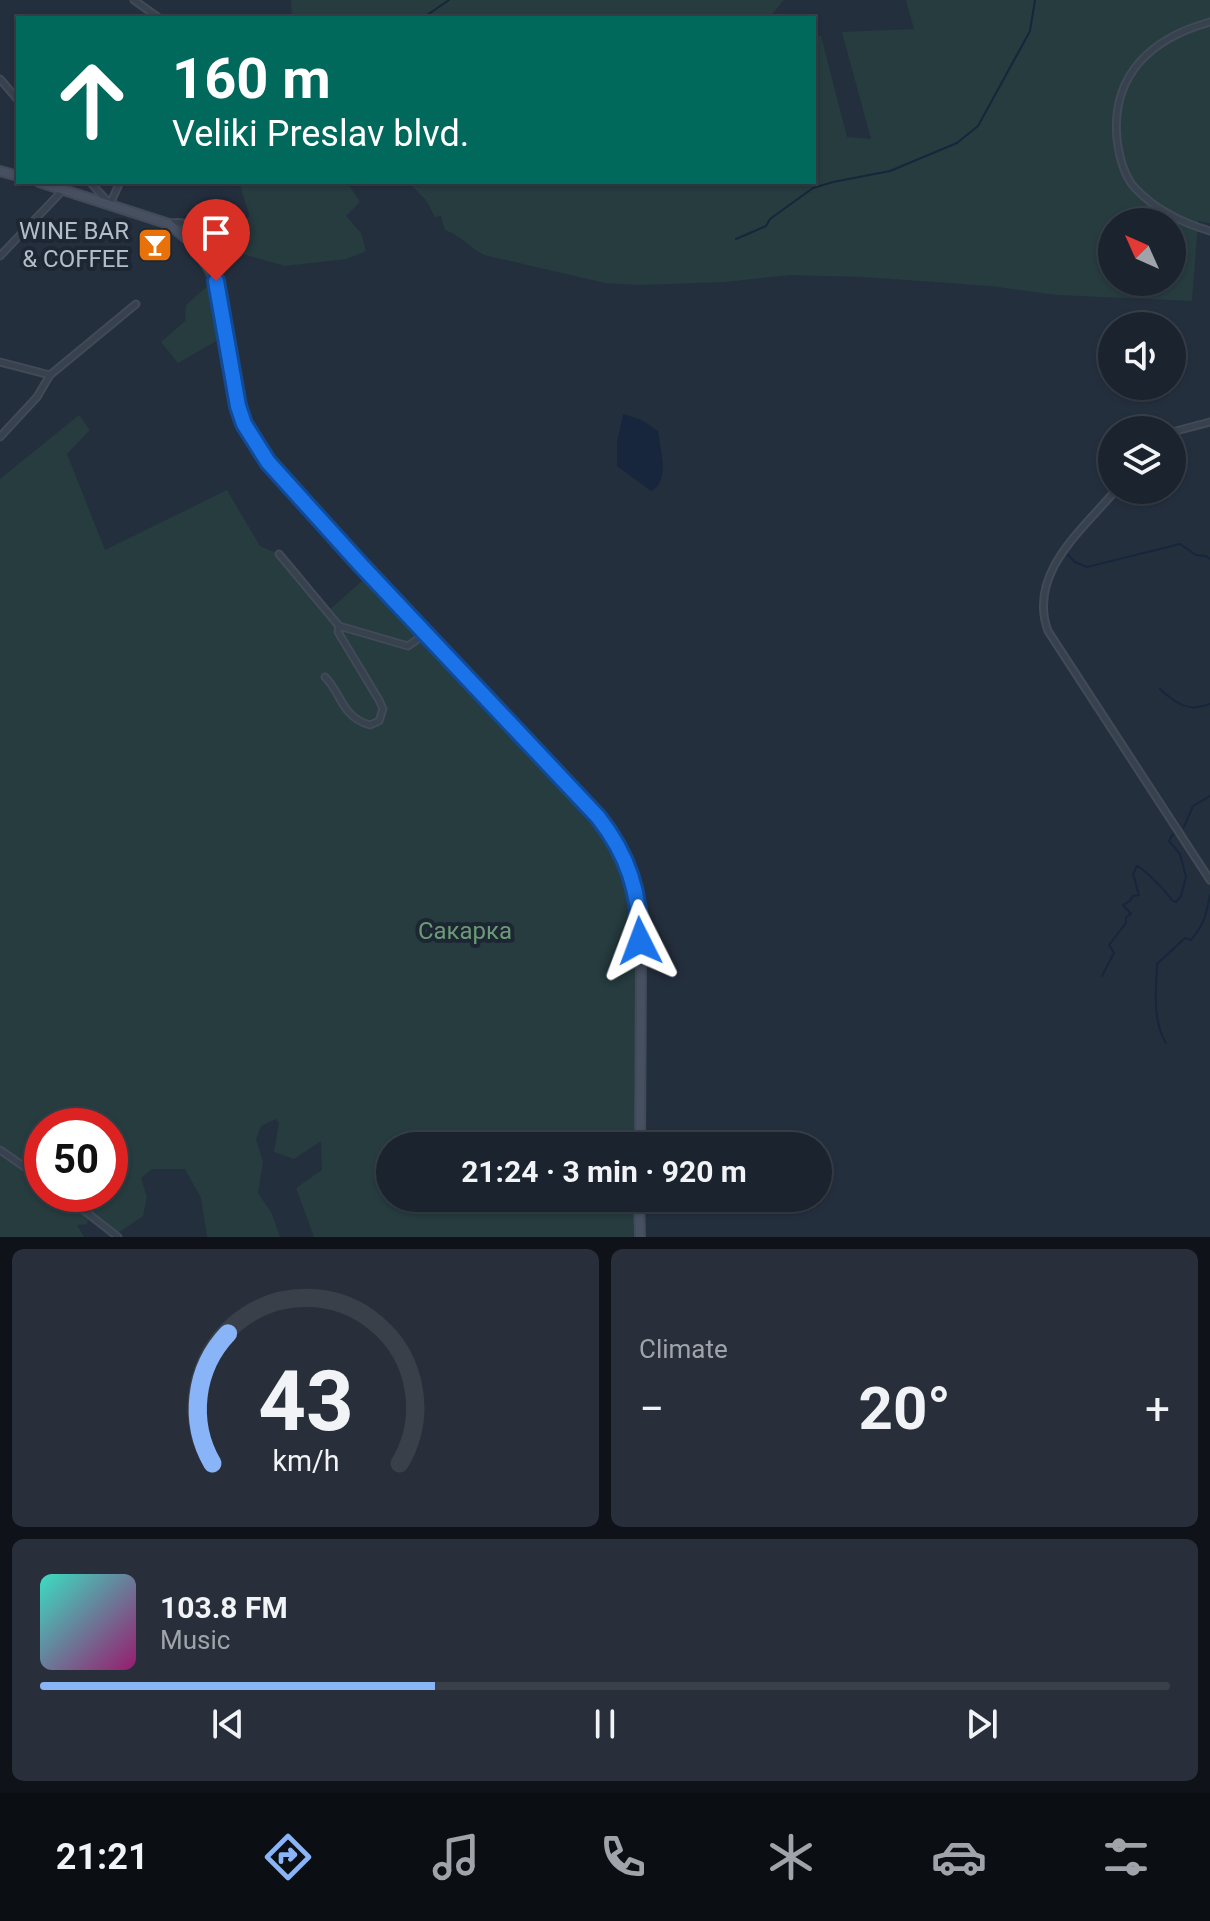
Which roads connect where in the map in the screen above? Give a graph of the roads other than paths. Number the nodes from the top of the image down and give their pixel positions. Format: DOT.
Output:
graph roads {
  1 [pos="134,0"];
  2 [pos="157,16"];
  3 [pos="1210,22"];
  4 [pos="0,79"];
  5 [pos="16,98"];
  6 [pos="49,184"];
  7 [pos="92,184"];
  8 [pos="119,184"];
  9 [pos="70,188"];
  10 [pos="110,204"];
  11 [pos="152,218"];
  12 [pos="1210,231"];
  13 [pos="0,256"];
  14 [pos="218,299"];
  15 [pos="136,304"];
  16 [pos="0,362"];
  17 [pos="50,375"];
  18 [pos="1210,422"];
  19 [pos="1186,428"];
  20 [pos="0,437"];
  21 [pos="1104,504"];
  22 [pos="279,554"];
  23 [pos="339,626"];
  24 [pos="426,633"];
  25 [pos="325,677"];
  26 [pos="1210,880"];
  27 [pos="640,1132"];
  28 [pos="0,1150"];
  29 [pos="24,1167"];
  30 [pos="86,1212"];
  31 [pos="639,1212"];
  32 [pos="118,1237"];
  33 [pos="640,1237"];
  1 -- 2 [label="street"];
  3 -- 12 [label="street"];
  4 -- 5 [label="street"];
  6 -- 9 [label="main road"];
  7 -- 10 [label="street"];
  8 -- 10 [label="street"];
  9 -- 10 [label="main road"];
  9 -- 13 [label="street"];
  10 -- 11 [label="main road"];
  11 -- 14 [label="main road"];
  11 -- 14 [label="main road"];
  14 -- 24 [label="main road"];
  15 -- 17 [label="street"];
  16 -- 17 [label="street"];
  17 -- 20 [label="street"];
  18 -- 19 [label="street"];
  21 -- 26 [label="street"];
  22 -- 23 [label="street"];
  23 -- 24 [label="street"];
  23 -- 25 [label="street"];
  24 -- 27 [label="main road"];
  28 -- 29 [label="street"];
  30 -- 32 [label="street"];
  31 -- 33 [label="main road"];
}
